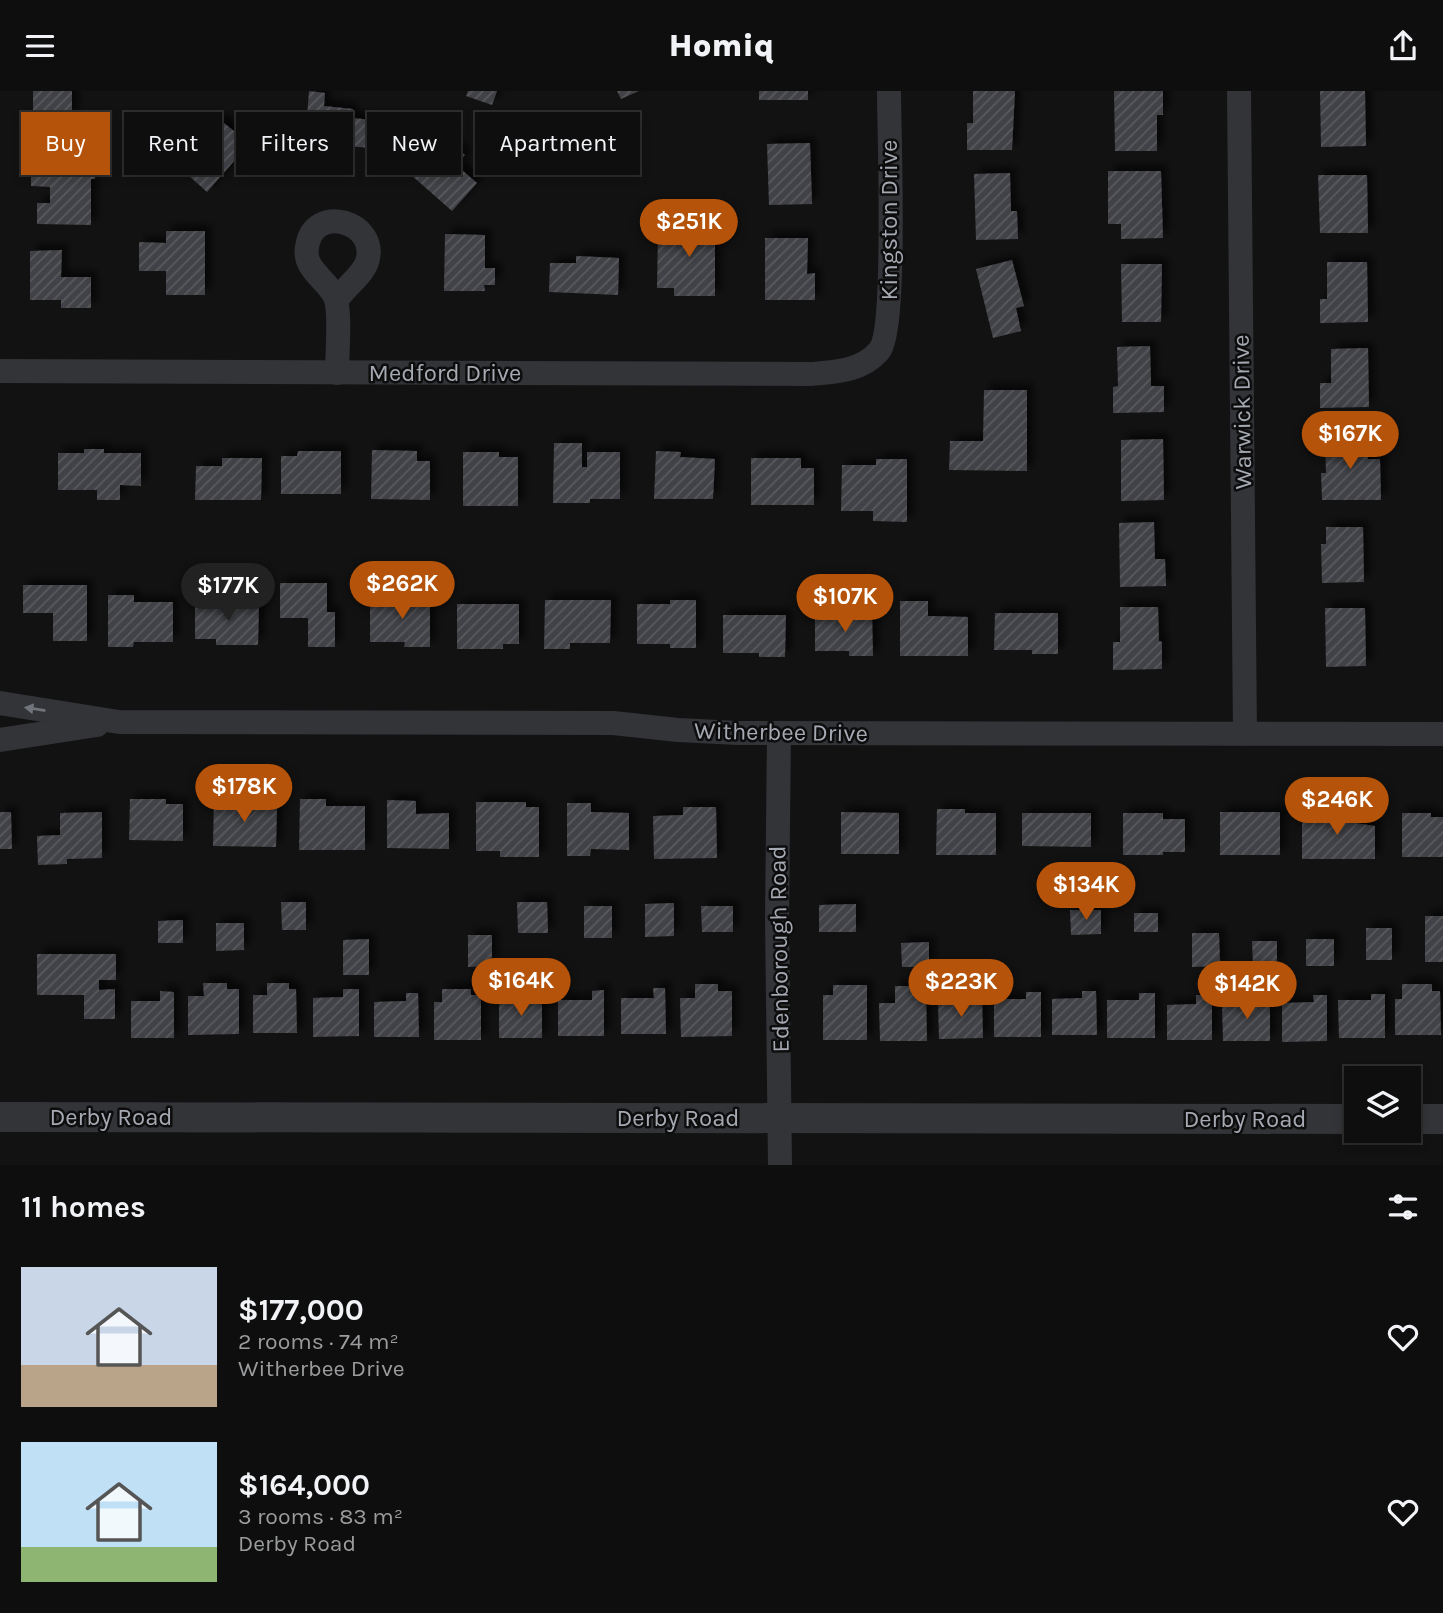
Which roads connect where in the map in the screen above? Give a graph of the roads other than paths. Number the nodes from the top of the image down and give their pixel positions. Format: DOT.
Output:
graph roads {
  1 [pos="889,91"];
  2 [pos="1239,91"];
  3 [pos="337,300"];
  4 [pos="882,348"];
  5 [pos="0,371"];
  6 [pos="337,373"];
  7 [pos="0,703"];
  8 [pos="119,722"];
  9 [pos="779,733"];
  10 [pos="1245,733"];
  11 [pos="1443,734"];
  12 [pos="0,740"];
  13 [pos="0,1117"];
  14 [pos="780,1118"];
  15 [pos="1344,1119"];
  16 [pos="1421,1119"];
  17 [pos="1443,1119"];
  18 [pos="779,1165"];
  1 -- 4 [label="street, Kingston Drive"];
  2 -- 10 [label="street, Warwick Drive"];
  3 -- 6 [label="street"];
  4 -- 6 [label="street, Medford Drive"];
  5 -- 6 [label="street, Medford Drive"];
  8 -- 7 [label="street, Witherbee Drive, one-way"];
  8 -- 9 [label="street, Witherbee Drive"];
  8 -- 12 [label="street, Witherbee Drive"];
  9 -- 10 [label="street, Witherbee Drive"];
  9 -- 14 [label="street, Edenborough Road"];
  10 -- 11 [label="street, Witherbee Drive"];
  13 -- 14 [label="street, Derby Road"];
  14 -- 15 [label="street, Derby Road"];
  14 -- 18 [label="street, Edenborough Road"];
  16 -- 17 [label="street"];
}
